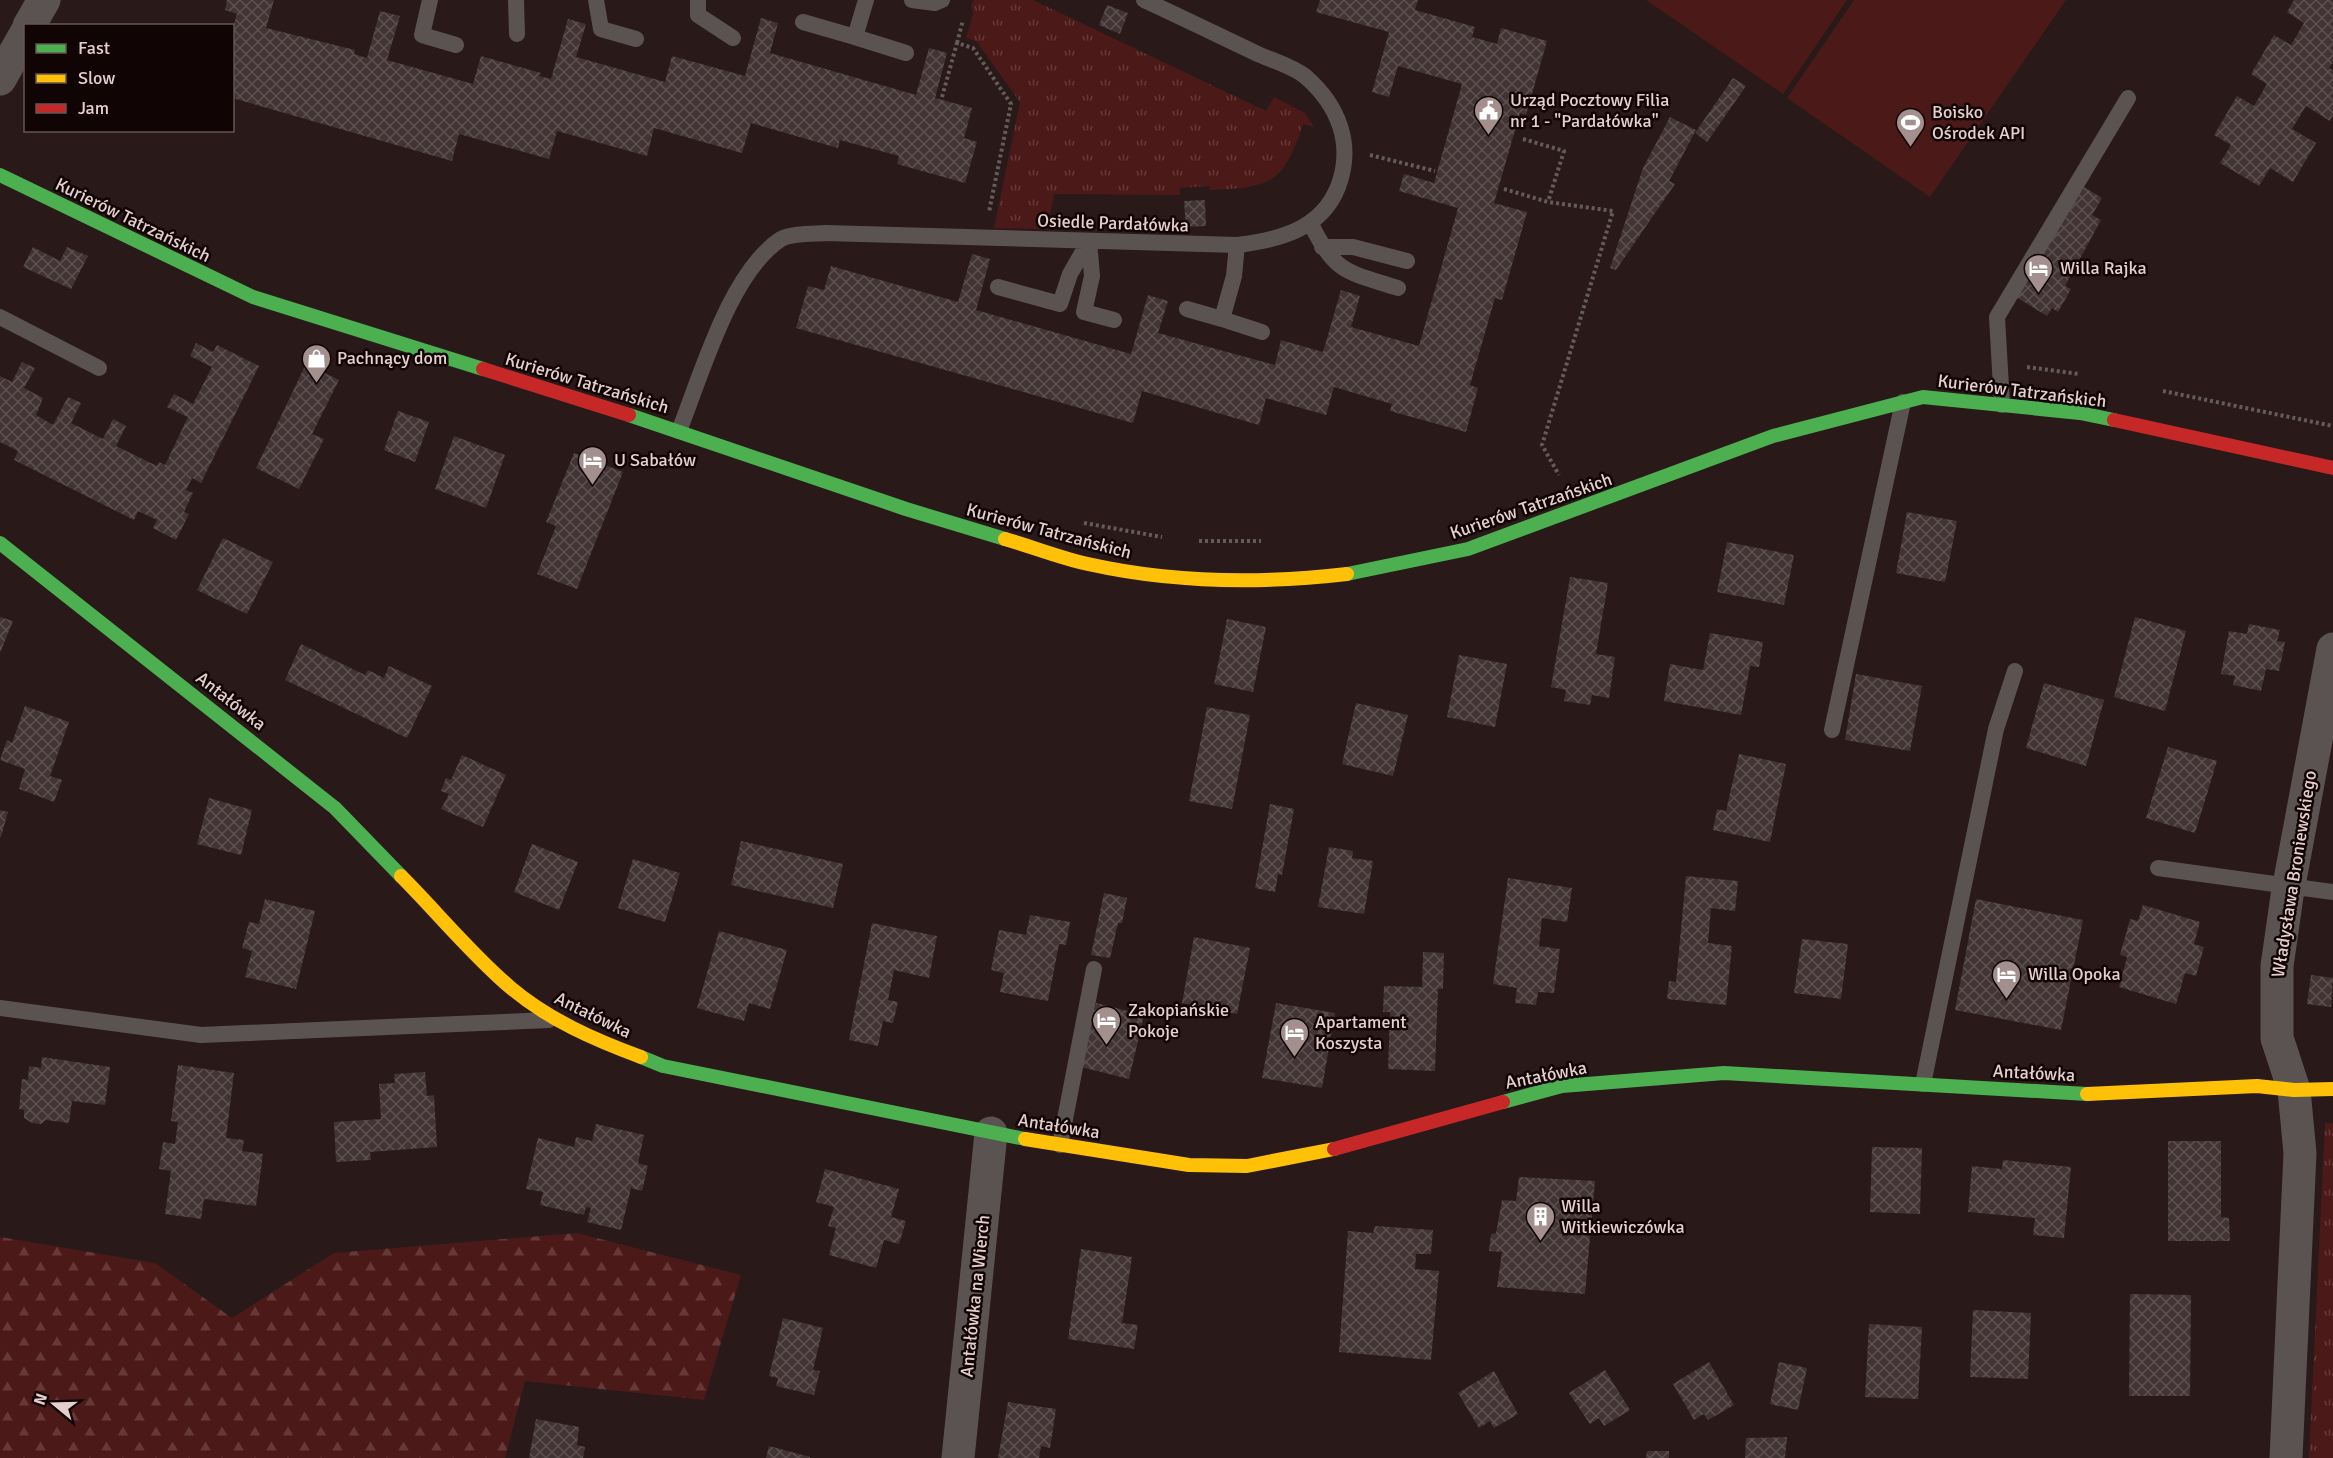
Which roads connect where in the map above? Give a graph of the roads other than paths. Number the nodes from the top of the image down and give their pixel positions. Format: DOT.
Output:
graph roads {
  1 [pos="44,0"];
  2 [pos="430,0"];
  3 [pos="516,0"];
  4 [pos="596,0"];
  5 [pos="698,0"];
  6 [pos="866,0"];
  7 [pos="912,0"];
  8 [pos="942,0"];
  9 [pos="1144,0"];
  10 [pos="803,22"];
  11 [pos="31,24"];
  12 [pos="517,34"];
  13 [pos="24,37"];
  14 [pos="855,37"];
  15 [pos="636,39"];
  16 [pos="733,39"];
  17 [pos="456,45"];
  18 [pos="906,53"];
  19 [pos="0,79"];
  20 [pos="2128,98"];
  21 [pos="0,176"];
  22 [pos="1311,224"];
  23 [pos="1089,241"];
  24 [pos="1237,245"];
  25 [pos="1322,247"];
  26 [pos="1407,261"];
  27 [pos="998,287"];
  28 [pos="1398,288"];
  29 [pos="1187,309"];
  30 [pos="0,317"];
  31 [pos="1222,319"];
  32 [pos="1114,320"];
  33 [pos="1262,332"];
  34 [pos="99,368"];
  35 [pos="1903,402"];
  36 [pos="2002,405"];
  37 [pos="679,430"];
  38 [pos="2333,468"];
  39 [pos="0,543"];
  40 [pos="2333,649"];
  41 [pos="2015,671"];
  42 [pos="1832,730"];
  43 [pos="2158,868"];
  44 [pos="2289,888"];
  45 [pos="2333,892"];
  46 [pos="1094,969"];
  47 [pos="0,1008"];
  48 [pos="555,1020"];
  49 [pos="1923,1084"];
  50 [pos="2333,1089"];
  51 [pos="2294,1090"];
  52 [pos="991,1133"];
  53 [pos="1060,1145"];
  54 [pos="958,1458"];
  55 [pos="2286,1458"];
  1 -- 11 [label="street"];
  2 -- 17 [label="lane"];
  3 -- 12 [label="lane"];
  4 -- 15 [label="lane"];
  5 -- 16 [label="lane"];
  6 -- 14 [label="lane"];
  7 -- 8 [label="lane"];
  9 -- 22 [label="lane, Osiedle Pardałówka"];
  10 -- 14 [label="lane"];
  13 -- 19 [label="street"];
  14 -- 18 [label="lane"];
  20 -- 36 [label="lane"];
  21 -- 37 [label="street, Kurierów Tatrzańskich"];
  22 -- 24 [label="lane, Osiedle Pardałówka"];
  22 -- 25 [label="lane"];
  23 -- 24 [label="lane, Osiedle Pardałówka"];
  23 -- 27 [label="lane"];
  23 -- 32 [label="lane"];
  23 -- 37 [label="lane, Osiedle Pardałówka"];
  24 -- 31 [label="lane"];
  25 -- 26 [label="lane"];
  25 -- 28 [label="lane"];
  29 -- 31 [label="lane"];
  30 -- 34 [label="lane"];
  31 -- 33 [label="lane"];
  35 -- 36 [label="street, Kurierów Tatrzańskich"];
  35 -- 37 [label="street, Kurierów Tatrzańskich"];
  35 -- 42 [label="lane"];
  36 -- 38 [label="street, Kurierów Tatrzańskich"];
  39 -- 48 [label="street, Antałówka"];
  40 -- 44 [label="street, Władysława Broniewskiego"];
  41 -- 49 [label="lane"];
  43 -- 44 [label="lane"];
  44 -- 45 [label="lane"];
  44 -- 51 [label="street, Władysława Broniewskiego"];
  46 -- 53 [label="lane"];
  47 -- 48 [label="lane"];
  48 -- 52 [label="street, Antałówka"];
  49 -- 51 [label="street, Antałówka"];
  49 -- 53 [label="street, Antałówka"];
  50 -- 51 [label="street, Antałówka"];
  51 -- 55 [label="street, Władysława Broniewskiego"];
  52 -- 53 [label="street, Antałówka"];
  52 -- 54 [label="street, Antałówka na Wierch"];
}
